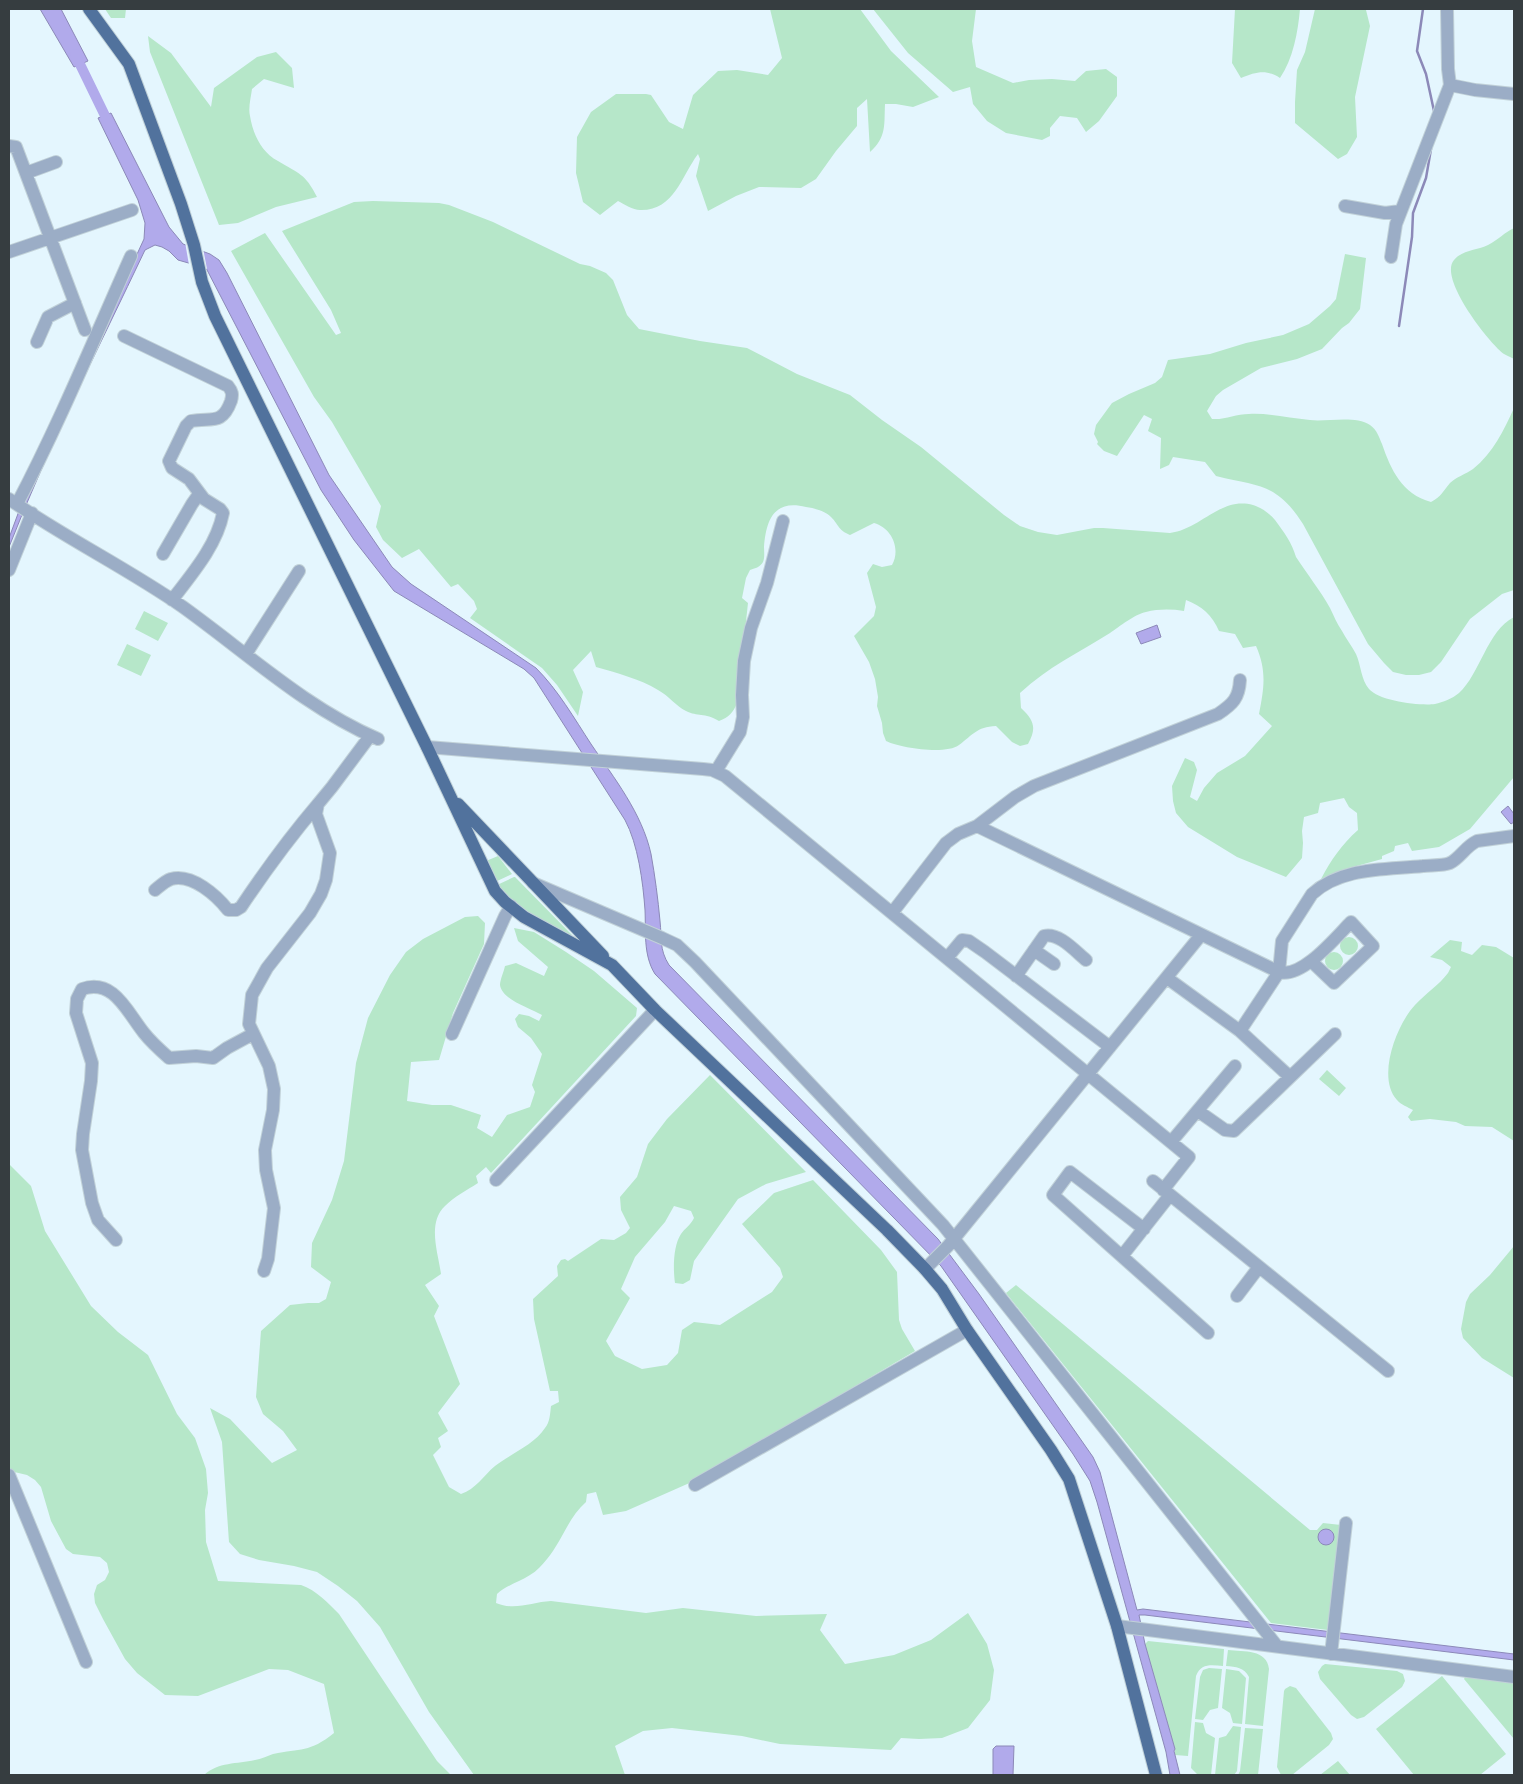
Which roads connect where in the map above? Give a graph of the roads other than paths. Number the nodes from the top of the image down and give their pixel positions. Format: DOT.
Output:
graph roads {
  1 [pos="89,9"];
  2 [pos="1447,9"];
  3 [pos="1450,85"];
  4 [pos="1514,94"];
  5 [pos="9,146"];
  6 [pos="56,162"];
  7 [pos="26,173"];
  8 [pos="1345,206"];
  9 [pos="132,210"];
  10 [pos="1400,211"];
  11 [pos="51,239"];
  12 [pos="9,252"];
  13 [pos="131,256"];
  14 [pos="1390,257"];
  15 [pos="75,303"];
  16 [pos="85,330"];
  17 [pos="124,336"];
  18 [pos="37,342"];
  19 [pos="199,494"];
  20 [pos="20,506"];
  21 [pos="782,521"];
  22 [pos="163,554"];
  23 [pos="9,570"];
  24 [pos="299,571"];
  25 [pos="172,600"];
  26 [pos="246,654"];
  27 [pos="1240,680"];
  28 [pos="427,747"];
  29 [pos="716,771"];
  30 [pos="450,797"];
  31 [pos="318,804"];
  32 [pos="977,826"];
  33 [pos="1514,836"];
  34 [pos="533,883"];
  35 [pos="155,890"];
  36 [pos="511,906"];
  37 [pos="892,913"];
  38 [pos="1201,935"];
  39 [pos="1034,950"];
  40 [pos="947,958"];
  41 [pos="1086,960"];
  42 [pos="1311,960"];
  43 [pos="1054,964"];
  44 [pos="612,965"];
  45 [pos="1279,972"];
  46 [pos="1016,976"];
  47 [pos="1166,978"];
  48 [pos="655,1010"];
  49 [pos="1240,1030"];
  50 [pos="253,1034"];
  51 [pos="452,1034"];
  52 [pos="1335,1034"];
  53 [pos="1110,1047"];
  54 [pos="1235,1066"];
  55 [pos="1088,1074"];
  56 [pos="1290,1077"];
  57 [pos="1198,1110"];
  58 [pos="1171,1142"];
  59 [pos="496,1180"];
  60 [pos="1152,1181"];
  61 [pos="1167,1193"];
  62 [pos="1144,1228"];
  63 [pos="116,1240"];
  64 [pos="951,1242"];
  65 [pos="1122,1256"];
  66 [pos="929,1266"];
  67 [pos="1260,1267"];
  68 [pos="264,1271"];
  69 [pos="1237,1296"];
  70 [pos="966,1330"];
  71 [pos="1208,1333"];
  72 [pos="1388,1371"];
  73 [pos="9,1475"];
  74 [pos="695,1485"];
  75 [pos="1346,1523"];
  76 [pos="1117,1626"];
  77 [pos="1277,1646"];
  78 [pos="1331,1654"];
  79 [pos="86,1662"];
  80 [pos="1514,1676"];
  81 [pos="1156,1775"];
  1 -- 28 [label="main road"];
  2 -- 3 [label="street"];
  3 -- 4 [label="street"];
  3 -- 10 [label="street"];
  5 -- 7 [label="street"];
  6 -- 7 [label="street"];
  7 -- 11 [label="street"];
  8 -- 10 [label="street"];
  9 -- 11 [label="street"];
  10 -- 14 [label="street"];
  11 -- 12 [label="street"];
  11 -- 15 [label="street"];
  13 -- 20 [label="street"];
  15 -- 16 [label="street"];
  15 -- 18 [label="street"];
  17 -- 19 [label="street"];
  19 -- 22 [label="street"];
  19 -- 25 [label="street"];
  20 -- 23 [label="street"];
  20 -- 25 [label="street"];
  21 -- 29 [label="street"];
  24 -- 26 [label="street"];
  25 -- 26 [label="street"];
  26 -- 31 [label="street"];
  27 -- 32 [label="street"];
  28 -- 29 [label="street"];
  28 -- 30 [label="main road"];
  29 -- 37 [label="street"];
  30 -- 34 [label="main road"];
  30 -- 36 [label="main road"];
  31 -- 35 [label="street"];
  31 -- 50 [label="street"];
  32 -- 37 [label="street"];
  32 -- 38 [label="street"];
  33 -- 45 [label="street"];
  34 -- 44 [label="main road"];
  34 -- 64 [label="street"];
  36 -- 44 [label="main road"];
  36 -- 51 [label="street"];
  37 -- 40 [label="street"];
  38 -- 45 [label="street"];
  38 -- 47 [label="street"];
  39 -- 41 [label="street"];
  39 -- 43 [label="street"];
  39 -- 46 [label="street"];
  40 -- 46 [label="street"];
  40 -- 55 [label="street"];
  42 -- 42 [label="street"];
  42 -- 45 [label="street"];
  44 -- 48 [label="main road"];
  45 -- 49 [label="street"];
  46 -- 53 [label="street"];
  47 -- 49 [label="street"];
  47 -- 53 [label="street"];
  48 -- 59 [label="street"];
  48 -- 66 [label="main road"];
  49 -- 56 [label="street"];
  50 -- 63 [label="street"];
  50 -- 68 [label="street"];
  52 -- 56 [label="street"];
  53 -- 55 [label="street"];
  54 -- 57 [label="street"];
  55 -- 58 [label="street"];
  55 -- 64 [label="street"];
  56 -- 57 [label="street"];
  57 -- 58 [label="street"];
  58 -- 61 [label="street"];
  60 -- 61 [label="street"];
  61 -- 62 [label="street"];
  61 -- 67 [label="street"];
  62 -- 65 [label="street"];
  62 -- 65 [label="street"];
  64 -- 66 [label="street"];
  64 -- 77 [label="street"];
  65 -- 71 [label="street"];
  66 -- 70 [label="main road"];
  67 -- 69 [label="street"];
  67 -- 72 [label="street"];
  70 -- 74 [label="street"];
  70 -- 76 [label="main road"];
  73 -- 79 [label="street"];
  75 -- 78 [label="street"];
  76 -- 77 [label="street"];
  76 -- 81 [label="main road"];
  77 -- 78 [label="street"];
  78 -- 80 [label="street"];
}
